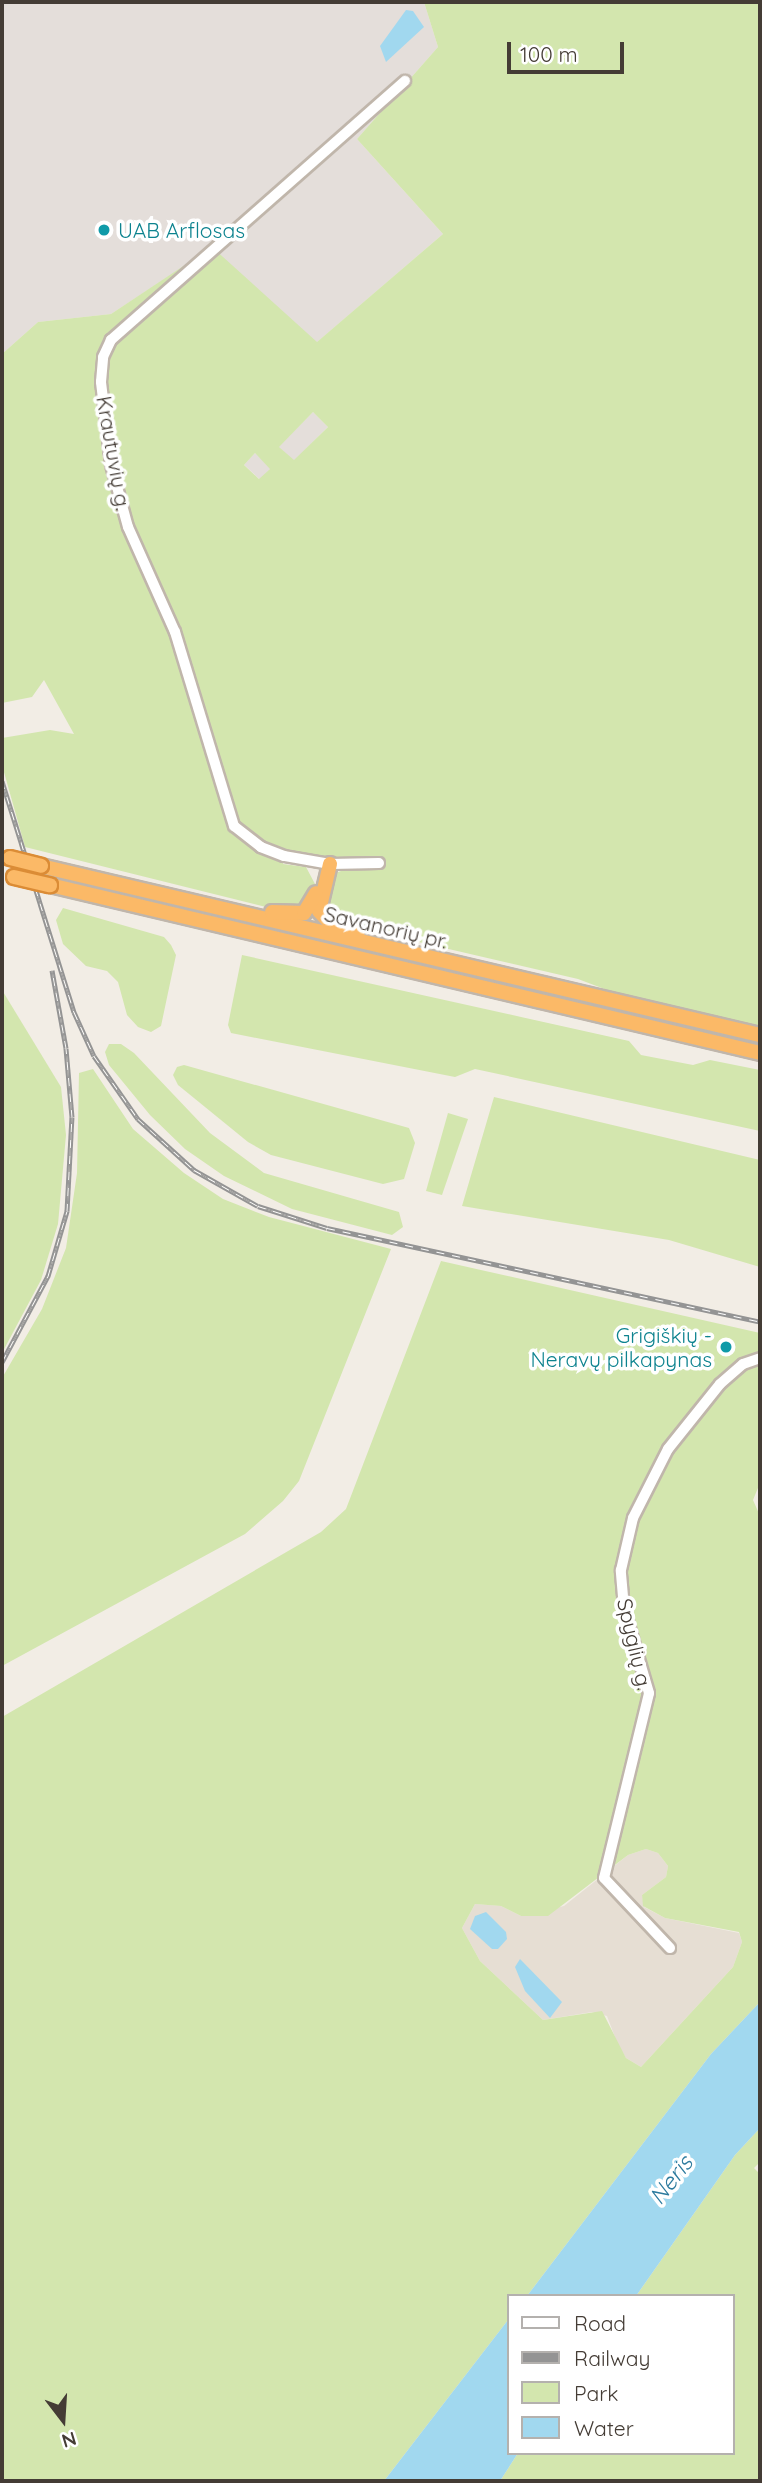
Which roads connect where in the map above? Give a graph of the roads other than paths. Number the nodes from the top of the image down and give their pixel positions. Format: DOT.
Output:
graph roads {
  1 [pos="405,82"];
  2 [pos="6,857"];
  3 [pos="326,863"];
  4 [pos="379,863"];
  5 [pos="41,866"];
  6 [pos="8,875"];
  7 [pos="707,1025"];
  8 [pos="760,1035"];
  9 [pos="760,1053"];
  10 [pos="760,1357"];
  11 [pos="670,1948"];
  1 -- 3 [label="street, Krautuvių g."];
  2 -- 5 [label="highway, Savanorių pr., bridge"];
  3 -- 4 [label="street, Krautuvių g."];
  3 -- 5 [label="highway"];
  3 -- 7 [label="highway"];
  5 -- 7 [label="highway, Savanorių pr."];
  6 -- 9 [label="highway, Savanorių pr., bridge"];
  7 -- 8 [label="highway, Savanorių pr."];
  10 -- 11 [label="street, Spyglių g."];
}
